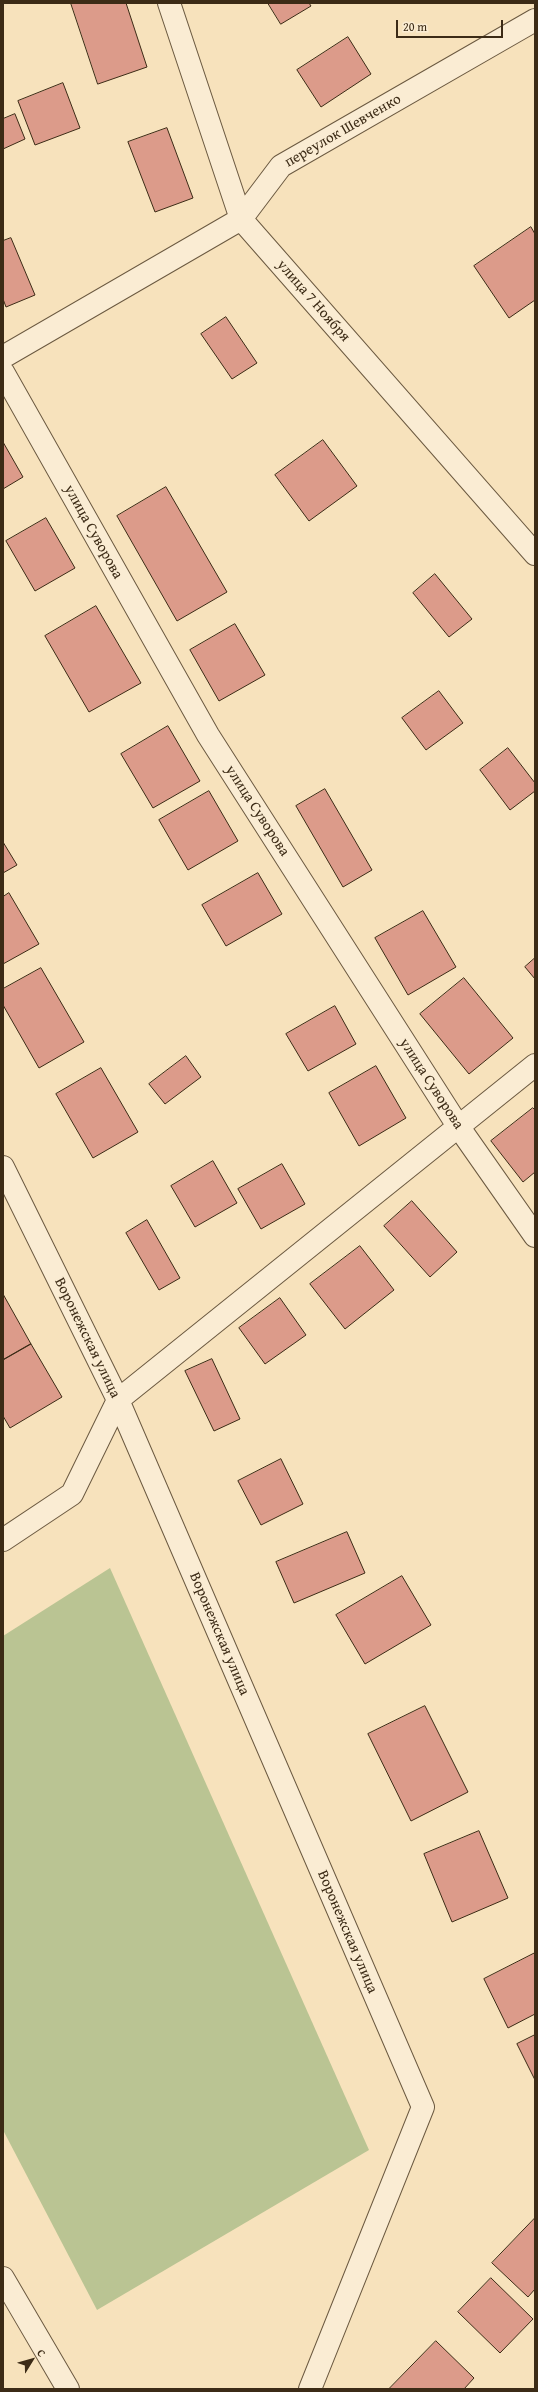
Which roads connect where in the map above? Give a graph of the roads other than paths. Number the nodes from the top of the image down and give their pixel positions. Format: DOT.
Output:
graph roads {
  1 [pos="169,3"];
  2 [pos="535,20"];
  3 [pos="241,219"];
  4 [pos="3,357"];
  5 [pos="3,372"];
  6 [pos="535,554"];
  7 [pos="535,1064"];
  8 [pos="458,1126"];
  9 [pos="3,1167"];
  10 [pos="535,1236"];
  11 [pos="118,1400"];
  12 [pos="3,1540"];
  13 [pos="3,2278"];
  14 [pos="68,2389"];
  15 [pos="310,2389"];
  1 -- 3 [label="street, улица 7 Ноября"];
  2 -- 3 [label="street, переулок Шевченко"];
  3 -- 4 [label="street, переулок Шевченко"];
  3 -- 6 [label="street, улица 7 Ноября"];
  5 -- 8 [label="street, улица Суворова"];
  7 -- 8 [label="street"];
  8 -- 10 [label="street, улица Суворова"];
  8 -- 11 [label="street"];
  9 -- 11 [label="street, Воронежская улица"];
  11 -- 12 [label="street"];
  11 -- 15 [label="street, Воронежская улица"];
  13 -- 14 [label="street"];
}
